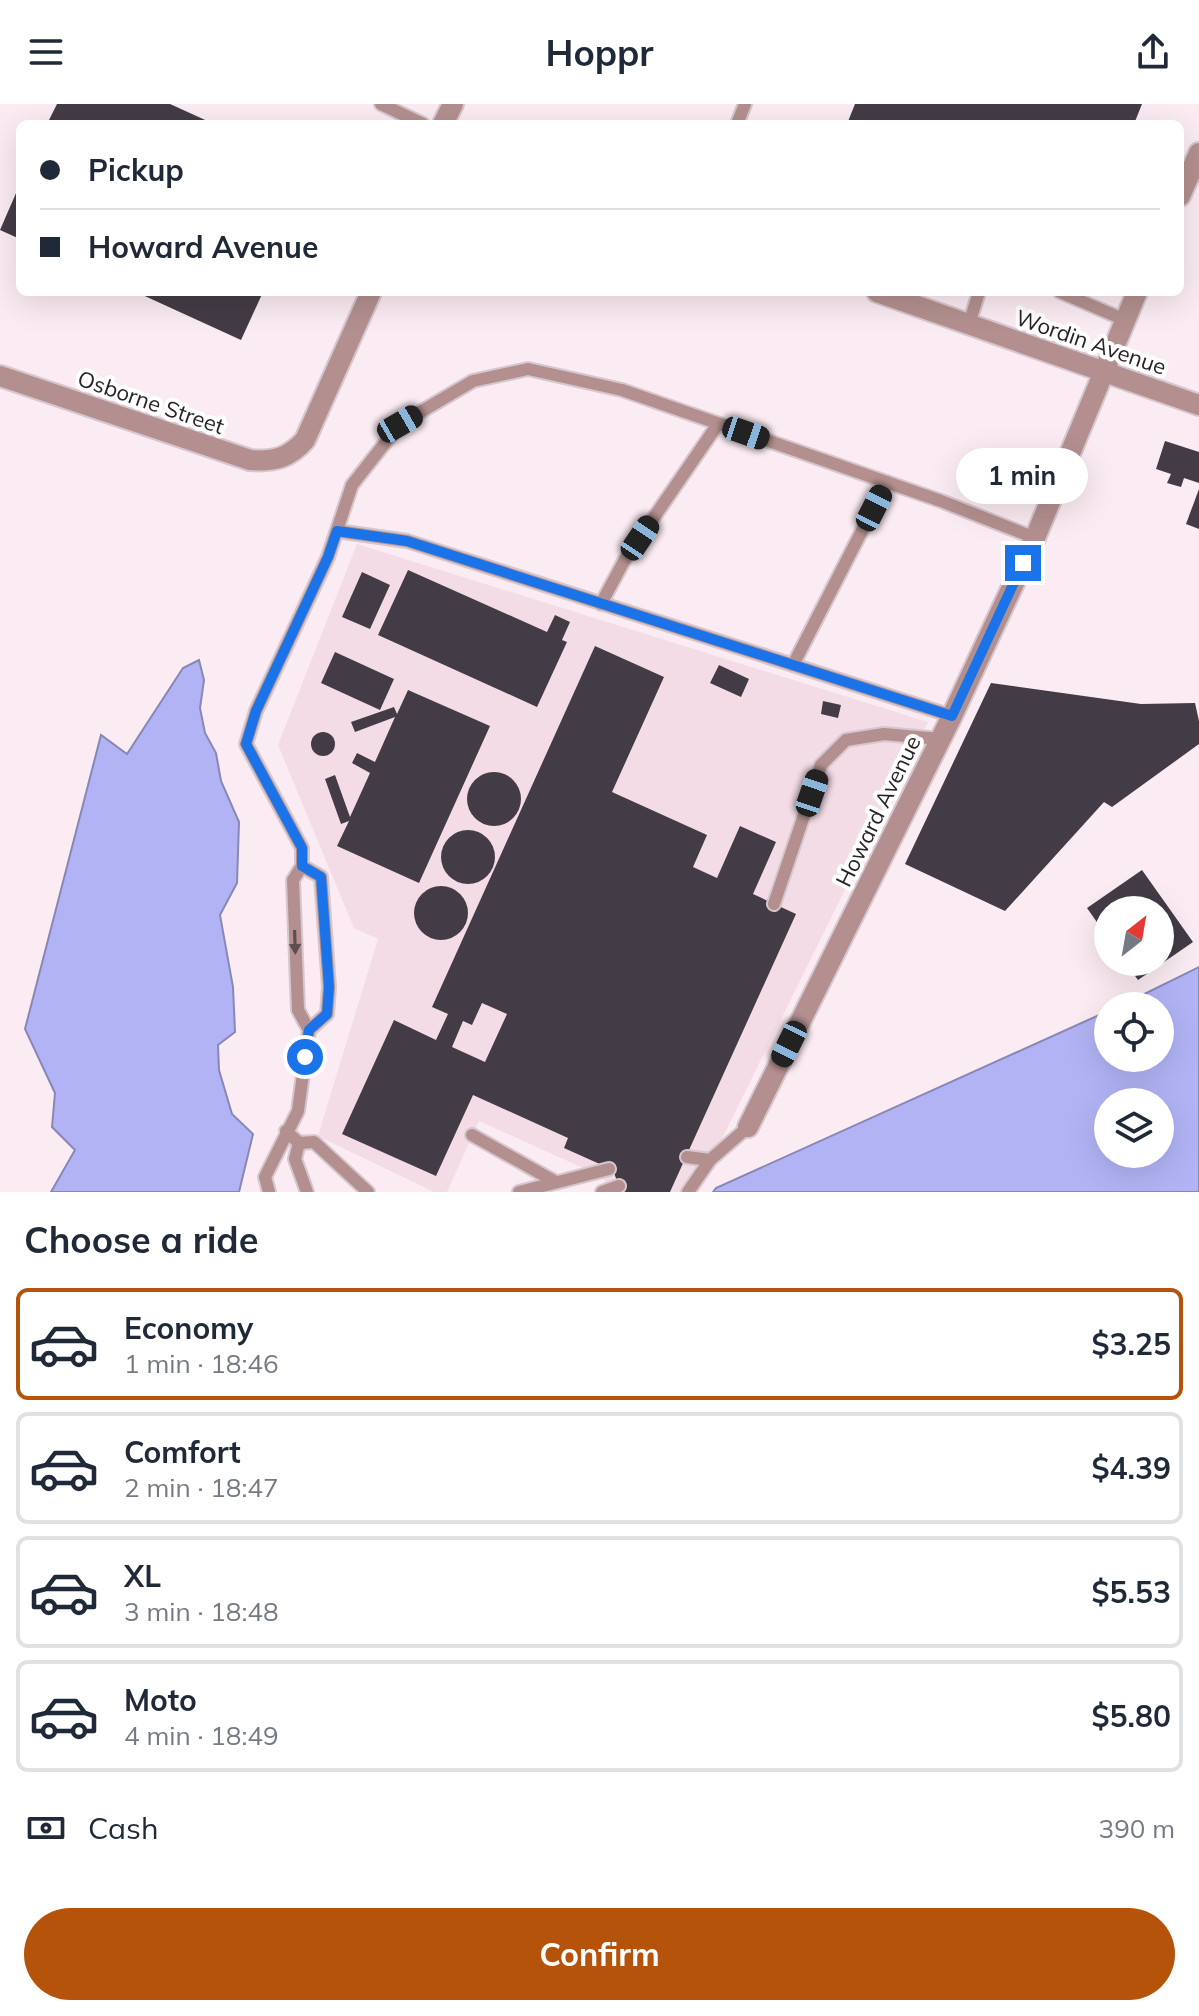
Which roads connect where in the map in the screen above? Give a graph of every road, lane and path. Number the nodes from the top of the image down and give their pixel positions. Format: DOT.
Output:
graph roads {
  1 [pos="381,104"];
  2 [pos="415,120"];
  3 [pos="1199,153"];
  4 [pos="1184,187"];
  5 [pos="369,296"];
  6 [pos="888,296"];
  7 [pos="978,296"];
  8 [pos="1069,296"];
  9 [pos="1135,296"];
  10 [pos="1125,320"];
  11 [pos="969,324"];
  12 [pos="1103,371"];
  13 [pos="0,376"];
  14 [pos="1199,405"];
  15 [pos="718,424"];
  16 [pos="887,482"];
  17 [pos="337,531"];
  18 [pos="1035,538"];
  19 [pos="601,604"];
  20 [pos="793,665"];
  21 [pos="952,716"];
  22 [pos="940,739"];
  23 [pos="302,866"];
  24 [pos="774,904"];
  25 [pos="309,1030"];
  26 [pos="748,1127"];
  27 [pos="286,1131"];
  28 [pos="472,1135"];
  29 [pos="299,1143"];
  30 [pos="687,1157"];
  31 [pos="710,1160"];
  32 [pos="609,1169"];
  33 [pos="554,1181"];
  34 [pos="619,1186"];
  35 [pos="269,1192"];
  36 [pos="307,1192"];
  37 [pos="368,1192"];
  38 [pos="519,1192"];
  39 [pos="602,1192"];
  40 [pos="688,1192"];
  1 -- 2 [label="lane"];
  3 -- 4 [label="street"];
  5 -- 13 [label="street, Osborne Street"];
  6 -- 11 [label="street, Wordin Avenue"];
  7 -- 11 [label="lane"];
  8 -- 10 [label="lane"];
  9 -- 10 [label="street, Howard Avenue"];
  10 -- 12 [label="street, Howard Avenue"];
  11 -- 12 [label="street, Wordin Avenue"];
  12 -- 14 [label="street, Wordin Avenue"];
  12 -- 18 [label="street, Howard Avenue"];
  15 -- 16 [label="lane"];
  15 -- 17 [label="lane"];
  15 -- 19 [label="lane"];
  16 -- 18 [label="lane"];
  16 -- 20 [label="lane"];
  17 -- 19 [label="lane"];
  17 -- 23 [label="lane"];
  18 -- 21 [label="street, Howard Avenue"];
  19 -- 20 [label="lane"];
  20 -- 21 [label="lane"];
  21 -- 22 [label="street, Howard Avenue"];
  22 -- 24 [label="lane"];
  22 -- 26 [label="street, Howard Avenue"];
  23 -- 25 [label="lane, one-way"];
  23 -- 25 [label="lane"];
  25 -- 27 [label="lane"];
  26 -- 31 [label="lane"];
  27 -- 29 [label="lane"];
  27 -- 35 [label="lane"];
  28 -- 33 [label="lane"];
  29 -- 36 [label="lane"];
  29 -- 37 [label="lane"];
  30 -- 31 [label="lane"];
  31 -- 40 [label="lane"];
  32 -- 33 [label="lane"];
  33 -- 38 [label="lane"];
  34 -- 39 [label="lane"];
}
